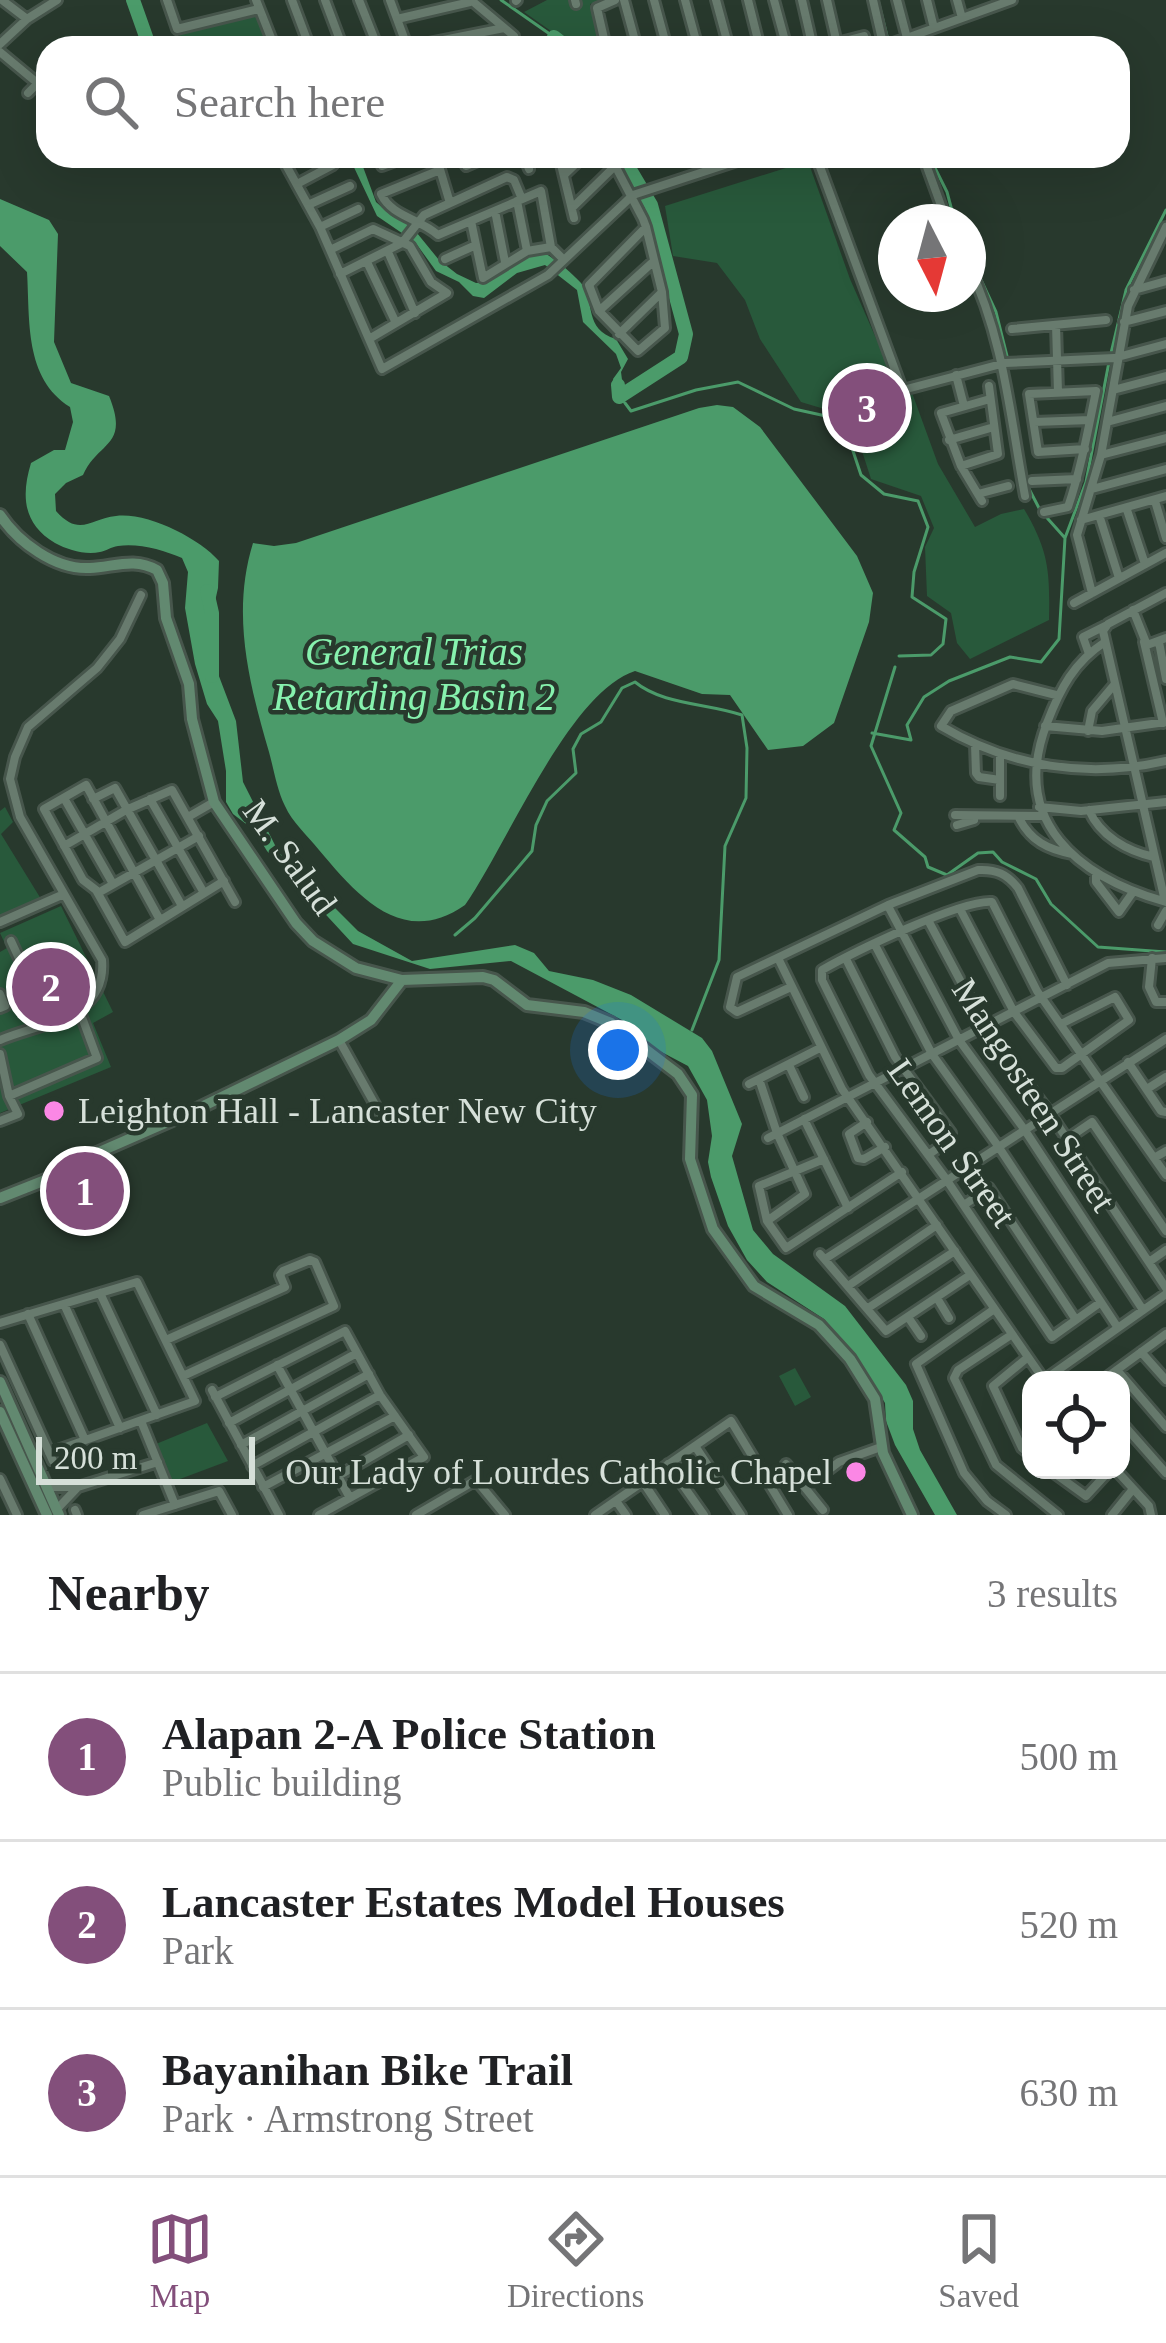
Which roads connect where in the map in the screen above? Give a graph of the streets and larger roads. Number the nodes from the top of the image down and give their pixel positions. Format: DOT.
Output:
graph roads {
  1 [pos="2,0"];
  2 [pos="57,0"];
  3 [pos="167,0"];
  4 [pos="292,0"];
  5 [pos="325,0"];
  6 [pos="359,0"];
  7 [pos="390,0"];
  8 [pos="615,0"];
  9 [pos="624,0"];
  10 [pos="654,0"];
  11 [pos="685,0"];
  12 [pos="716,0"];
  13 [pos="748,0"];
  14 [pos="774,0"];
  15 [pos="802,0"];
  16 [pos="827,0"];
  17 [pos="873,0"];
  18 [pos="897,0"];
  19 [pos="927,0"];
  20 [pos="957,0"];
  21 [pos="1012,0"];
  22 [pos="471,1"];
  23 [pos="258,4"];
  24 [pos="988,4"];
  25 [pos="962,18"];
  26 [pos="27,19"];
  27 [pos="397,19"];
  28 [pos="504,28"];
  29 [pos="934,28"];
  30 [pos="270,36"];
  31 [pos="306,36"];
  32 [pos="338,36"];
  33 [pos="373,36"];
  34 [pos="402,36"];
  35 [pos="462,36"];
  36 [pos="514,36"];
  37 [pos="603,36"];
  38 [pos="634,36"];
  39 [pos="664,36"];
  40 [pos="695,36"];
  41 [pos="726,36"];
  42 [pos="757,36"];
  43 [pos="784,36"];
  44 [pos="810,36"];
  45 [pos="835,36"];
  46 [pos="886,36"];
  47 [pos="906,36"];
  48 [pos="912,36"];
  49 [pos="0,48"];
  50 [pos="36,81"];
  51 [pos="36,85"];
  52 [pos="28,93"];
  53 [pos="288,168"];
  54 [pos="327,168"];
  55 [pos="563,168"];
  56 [pos="571,168"];
  57 [pos="607,168"];
  58 [pos="618,168"];
  59 [pos="703,168"];
  60 [pos="820,168"];
  61 [pos="927,168"];
  62 [pos="440,170"];
  63 [pos="565,174"];
  64 [pos="297,184"];
  65 [pos="350,186"];
  66 [pos="634,195"];
  67 [pos="520,200"];
  68 [pos="450,203"];
  69 [pos="940,204"];
  70 [pos="308,205"];
  71 [pos="358,209"];
  72 [pos="495,211"];
  73 [pos="471,221"];
  74 [pos="417,224"];
  75 [pos="646,226"];
  76 [pos="1166,226"];
  77 [pos="320,227"];
  78 [pos="405,240"];
  79 [pos="476,245"];
  80 [pos="551,247"];
  81 [pos="330,250"];
  82 [pos="388,251"];
  83 [pos="527,251"];
  84 [pos="1166,251"];
  85 [pos="1150,256"];
  86 [pos="445,259"];
  87 [pos="562,261"];
  88 [pos="654,261"];
  89 [pos="367,262"];
  90 [pos="505,262"];
  91 [pos="340,274"];
  92 [pos="1166,281"];
  93 [pos="1134,290"];
  94 [pos="662,292"];
  95 [pos="986,304"];
  96 [pos="599,311"];
  97 [pos="1166,311"];
  98 [pos="416,313"];
  99 [pos="1106,320"];
  100 [pos="1124,322"];
  101 [pos="396,323"];
  102 [pos="1056,325"];
  103 [pos="1012,329"];
  104 [pos="619,334"];
  105 [pos="369,339"];
  106 [pos="1166,344"];
  107 [pos="1112,358"];
  108 [pos="1057,361"];
  109 [pos="1003,364"];
  110 [pos="956,375"];
  111 [pos="1166,376"];
  112 [pos="988,386"];
  113 [pos="1113,390"];
  114 [pos="1058,392"];
  115 [pos="990,399"];
  116 [pos="964,406"];
  117 [pos="1166,406"];
  118 [pos="1090,420"];
  119 [pos="1034,422"];
  120 [pos="1107,422"];
  121 [pos="994,427"];
  122 [pos="1166,437"];
  123 [pos="949,440"];
  124 [pos="1085,449"];
  125 [pos="1101,455"];
  126 [pos="961,466"];
  127 [pos="1166,469"];
  128 [pos="1078,479"];
  129 [pos="1032,481"];
  130 [pos="1008,486"];
  131 [pos="1092,489"];
  132 [pos="1025,496"];
  133 [pos="1166,496"];
  134 [pos="1155,502"];
  135 [pos="1127,510"];
  136 [pos="1044,512"];
  137 [pos="0,515"];
  138 [pos="1100,518"];
  139 [pos="1081,520"];
  140 [pos="1166,538"];
  141 [pos="1166,553"];
  142 [pos="1144,565"];
  143 [pos="1119,578"];
  144 [pos="1166,592"];
  145 [pos="1092,593"];
  146 [pos="141,596"];
  147 [pos="1074,603"];
  148 [pos="1133,610"];
  149 [pos="1107,626"];
  150 [pos="1162,640"];
  151 [pos="1105,642"];
  152 [pos="1144,642"];
  153 [pos="1088,654"];
  154 [pos="1166,679"];
  155 [pos="1114,685"];
  156 [pos="1057,695"];
  157 [pos="1165,723"];
  158 [pos="1045,726"];
  159 [pos="1123,730"];
  160 [pos="1088,731"];
  161 [pos="975,745"];
  162 [pos="1000,754"];
  163 [pos="1166,761"];
  164 [pos="1034,764"];
  165 [pos="1136,768"];
  166 [pos="1000,780"];
  167 [pos="1000,796"];
  168 [pos="64,797"];
  169 [pos="93,799"];
  170 [pos="151,799"];
  171 [pos="214,802"];
  172 [pos="1166,802"];
  173 [pos="1142,807"];
  174 [pos="126,810"];
  175 [pos="1089,810"];
  176 [pos="1041,812"];
  177 [pos="188,817"];
  178 [pos="1018,818"];
  179 [pos="956,820"];
  180 [pos="106,822"];
  181 [pos="85,834"];
  182 [pos="199,836"];
  183 [pos="64,846"];
  184 [pos="177,849"];
  185 [pos="1073,855"];
  186 [pos="1154,857"];
  187 [pos="155,860"];
  188 [pos="134,872"];
  189 [pos="1096,873"];
  190 [pos="224,881"];
  191 [pos="113,884"];
  192 [pos="1133,892"];
  193 [pos="98,893"];
  194 [pos="203,893"];
  195 [pos="64,894"];
  196 [pos="235,902"];
  197 [pos="888,905"];
  198 [pos="1166,905"];
  199 [pos="182,906"];
  200 [pos="960,909"];
  201 [pos="160,920"];
  202 [pos="929,921"];
  203 [pos="0,922"];
  204 [pos="1157,925"];
  205 [pos="902,932"];
  206 [pos="11,941"];
  207 [pos="875,944"];
  208 [pos="778,958"];
  209 [pos="846,958"];
  210 [pos="1152,958"];
  211 [pos="1166,958"];
  212 [pos="402,980"];
  213 [pos="1067,985"];
  214 [pos="791,987"];
  215 [pos="0,994"];
  216 [pos="1043,997"];
  217 [pos="1166,1002"];
  218 [pos="0,1008"];
  219 [pos="80,1012"];
  220 [pos="1014,1012"];
  221 [pos="48,1021"];
  222 [pos="1063,1023"];
  223 [pos="985,1027"];
  224 [pos="1,1038"];
  225 [pos="1166,1039"];
  226 [pos="339,1040"];
  227 [pos="959,1040"];
  228 [pos="820,1048"];
  229 [pos="1082,1052"];
  230 [pos="0,1054"];
  231 [pos="932,1054"];
  232 [pos="1129,1062"];
  233 [pos="789,1064"];
  234 [pos="904,1068"];
  235 [pos="1166,1077"];
  236 [pos="1101,1078"];
  237 [pos="760,1079"];
  238 [pos="876,1082"];
  239 [pos="749,1084"];
  240 [pos="1147,1089"];
  241 [pos="9,1096"];
  242 [pos="804,1097"];
  243 [pos="847,1097"];
  244 [pos="1049,1112"];
  245 [pos="1166,1112"];
  246 [pos="383,1119"];
  247 [pos="804,1119"];
  248 [pos="0,1121"];
  249 [pos="867,1122"];
  250 [pos="1024,1129"];
  251 [pos="772,1135"];
  252 [pos="1066,1139"];
  253 [pos="998,1146"];
  254 [pos="885,1147"];
  255 [pos="1166,1150"];
  256 [pos="928,1155"];
  257 [pos="1154,1158"];
  258 [pos="824,1159"];
  259 [pos="794,1172"];
  260 [pos="902,1172"];
  261 [pos="1166,1175"];
  262 [pos="946,1179"];
  263 [pos="0,1198"];
  264 [pos="920,1198"];
  265 [pos="964,1205"];
  266 [pos="848,1208"];
  267 [pos="767,1221"];
  268 [pos="938,1225"];
  269 [pos="1166,1231"];
  270 [pos="1166,1250"];
  271 [pos="955,1251"];
  272 [pos="1149,1262"];
  273 [pos="970,1275"];
  274 [pos="848,1286"];
  275 [pos="1166,1291"];
  276 [pos="100,1293"];
  277 [pos="937,1298"];
  278 [pos="1101,1302"];
  279 [pos="64,1304"];
  280 [pos="868,1308"];
  281 [pos="994,1310"];
  282 [pos="1143,1310"];
  283 [pos="28,1314"];
  284 [pos="908,1317"];
  285 [pos="949,1318"];
  286 [pos="1076,1320"];
  287 [pos="0,1323"];
  288 [pos="1118,1328"];
  289 [pos="1166,1334"];
  290 [pos="1011,1335"];
  291 [pos="921,1336"];
  292 [pos="166,1340"];
  293 [pos="0,1345"];
  294 [pos="1141,1352"];
  295 [pos="357,1353"];
  296 [pos="1028,1358"];
  297 [pos="277,1365"];
  298 [pos="1117,1370"];
  299 [pos="1037,1371"];
  300 [pos="1057,1371"];
  301 [pos="369,1374"];
  302 [pos="183,1376"];
  303 [pos="1166,1380"];
  304 [pos="0,1382"];
  305 [pos="290,1389"];
  306 [pos="380,1395"];
  307 [pos="302,1411"];
  308 [pos="0,1412"];
  309 [pos="157,1415"];
  310 [pos="395,1415"];
  311 [pos="141,1420"];
  312 [pos="229,1423"];
  313 [pos="1166,1426"];
  314 [pos="120,1428"];
  315 [pos="314,1432"];
  316 [pos="1130,1433"];
  317 [pos="409,1436"];
  318 [pos="86,1441"];
  319 [pos="241,1444"];
  320 [pos="695,1446"];
  321 [pos="881,1447"];
  322 [pos="1022,1448"];
  323 [pos="326,1454"];
  324 [pos="158,1462"];
  325 [pos="668,1464"];
  326 [pos="786,1464"];
  327 [pos="252,1466"];
  328 [pos="1166,1473"];
  329 [pos="338,1476"];
  330 [pos="1062,1479"];
  331 [pos="1104,1479"];
  332 [pos="1122,1479"];
  333 [pos="0,1480"];
  334 [pos="643,1482"];
  335 [pos="47,1487"];
  336 [pos="78,1487"];
  337 [pos="263,1487"];
  338 [pos="806,1487"];
  339 [pos="1133,1489"];
  340 [pos="350,1498"];
  341 [pos="616,1501"];
  342 [pos="175,1505"];
  343 [pos="824,1510"];
  344 [pos="54,1513"];
  345 [pos="1151,1513"];
  346 [pos="16,1515"];
  347 [pos="143,1515"];
  348 [pos="232,1515"];
  349 [pos="279,1515"];
  350 [pos="319,1515"];
  351 [pos="416,1515"];
  352 [pos="505,1515"];
  353 [pos="595,1515"];
  354 [pos="626,1515"];
  355 [pos="665,1515"];
  356 [pos="704,1515"];
  357 [pos="741,1515"];
  358 [pos="788,1515"];
  359 [pos="913,1515"];
  360 [pos="1006,1515"];
  361 [pos="1058,1515"];
  362 [pos="1112,1515"];
  1 -- 26 [label="street"];
  2 -- 26 [label="street"];
  3 -- 23 [label="street"];
  4 -- 31 [label="street"];
  5 -- 32 [label="street"];
  6 -- 33 [label="street"];
  7 -- 27 [label="street"];
  8 -- 37 [label="street"];
  9 -- 38 [label="street"];
  10 -- 39 [label="street"];
  11 -- 40 [label="street"];
  12 -- 41 [label="street"];
  13 -- 42 [label="street"];
  14 -- 43 [label="street"];
  15 -- 44 [label="street"];
  16 -- 45 [label="street"];
  17 -- 46 [label="street"];
  18 -- 47 [label="street"];
  19 -- 29 [label="street"];
  20 -- 25 [label="street"];
  21 -- 24 [label="street"];
  22 -- 27 [label="street"];
  22 -- 28 [label="street"];
  23 -- 30 [label="street"];
  24 -- 25 [label="street"];
  25 -- 29 [label="street"];
  26 -- 49 [label="street"];
  27 -- 34 [label="street"];
  28 -- 35 [label="street"];
  28 -- 36 [label="street"];
  29 -- 48 [label="street"];
  49 -- 50 [label="street"];
  51 -- 52 [label="street"];
  53 -- 64 [label="street"];
  54 -- 64 [label="street"];
  55 -- 63 [label="street"];
  56 -- 63 [label="street"];
  57 -- 63 [label="street"];
  58 -- 66 [label="street"];
  59 -- 66 [label="street"];
  60 -- 110 [label="street"];
  61 -- 69 [label="street"];
  62 -- 68 [label="street"];
  62 -- 74 [label="street"];
  64 -- 70 [label="street"];
  65 -- 70 [label="street"];
  66 -- 75 [label="street"];
  66 -- 87 [label="street"];
  67 -- 68 [label="street"];
  67 -- 72 [label="street"];
  67 -- 80 [label="street"];
  67 -- 83 [label="street"];
  68 -- 74 [label="street"];
  70 -- 77 [label="street"];
  71 -- 77 [label="street"];
  72 -- 73 [label="street"];
  72 -- 90 [label="street"];
  73 -- 74 [label="street"];
  73 -- 79 [label="street"];
  74 -- 78 [label="street"];
  75 -- 88 [label="street"];
  75 -- 96 [label="street"];
  76 -- 85 [label="street"];
  77 -- 81 [label="street"];
  78 -- 81 [label="street"];
  78 -- 82 [label="street"];
  78 -- 98 [label="street"];
  79 -- 86 [label="street"];
  79 -- 90 [label="street"];
  80 -- 83 [label="street"];
  80 -- 87 [label="street"];
  81 -- 91 [label="street"];
  82 -- 89 [label="street"];
  82 -- 98 [label="street"];
  83 -- 90 [label="street"];
  84 -- 85 [label="street"];
  85 -- 93 [label="street"];
  87 -- 105 [label="street"];
  88 -- 94 [label="street"];
  88 -- 96 [label="street"];
  89 -- 91 [label="street"];
  89 -- 101 [label="street"];
  91 -- 105 [label="street"];
  92 -- 93 [label="street"];
  93 -- 100 [label="street"];
  94 -- 104 [label="street"];
  94 -- 104 [label="street"];
  95 -- 109 [label="street"];
  96 -- 104 [label="street"];
  97 -- 100 [label="street"];
  98 -- 101 [label="street"];
  99 -- 102 [label="street"];
  100 -- 107 [label="street"];
  101 -- 105 [label="street"];
  102 -- 103 [label="street"];
  102 -- 108 [label="street"];
  106 -- 107 [label="street"];
  107 -- 108 [label="street"];
  107 -- 113 [label="street"];
  108 -- 109 [label="street"];
  108 -- 114 [label="street"];
  109 -- 110 [label="street"];
  109 -- 132 [label="street"];
  110 -- 116 [label="street"];
  111 -- 113 [label="street"];
  112 -- 115 [label="street"];
  113 -- 120 [label="street"];
  114 -- 118 [label="street"];
  114 -- 119 [label="street"];
  115 -- 116 [label="street"];
  115 -- 121 [label="street"];
  116 -- 123 [label="street"];
  117 -- 120 [label="street"];
  118 -- 119 [label="street"];
  118 -- 124 [label="street"];
  119 -- 124 [label="street"];
  120 -- 125 [label="street"];
  121 -- 123 [label="street"];
  121 -- 126 [label="street"];
  122 -- 125 [label="street"];
  123 -- 126 [label="street"];
  124 -- 128 [label="street"];
  125 -- 131 [label="street"];
  126 -- 130 [label="street"];
  127 -- 131 [label="street"];
  128 -- 129 [label="street"];
  128 -- 136 [label="street"];
  131 -- 139 [label="street"];
  133 -- 134 [label="street"];
  134 -- 135 [label="street"];
  134 -- 140 [label="street"];
  135 -- 138 [label="street"];
  135 -- 142 [label="street"];
  137 -- 171 [label="street, M. Salud"];
  138 -- 139 [label="street"];
  138 -- 143 [label="street"];
  139 -- 145 [label="street"];
  141 -- 142 [label="street"];
  142 -- 143 [label="street"];
  143 -- 145 [label="street"];
  144 -- 148 [label="street"];
  145 -- 147 [label="street"];
  146 -- 195 [label="street"];
  148 -- 149 [label="street"];
  148 -- 152 [label="street"];
  149 -- 151 [label="street"];
  149 -- 153 [label="street"];
  150 -- 152 [label="street"];
  150 -- 154 [label="street"];
  151 -- 153 [label="street"];
  151 -- 155 [label="street"];
  152 -- 157 [label="street"];
  153 -- 156 [label="street"];
  155 -- 159 [label="street"];
  155 -- 160 [label="street"];
  156 -- 158 [label="street"];
  156 -- 161 [label="street"];
  157 -- 159 [label="street"];
  158 -- 160 [label="street"];
  158 -- 164 [label="street"];
  159 -- 160 [label="street"];
  159 -- 165 [label="street"];
  161 -- 162 [label="street"];
  161 -- 166 [label="street"];
  162 -- 164 [label="street"];
  162 -- 166 [label="street"];
  163 -- 165 [label="street"];
  164 -- 165 [label="street"];
  164 -- 176 [label="street"];
  165 -- 173 [label="street"];
  166 -- 167 [label="street"];
  168 -- 169 [label="street"];
  168 -- 181 [label="street"];
  168 -- 183 [label="street"];
  169 -- 174 [label="street"];
  169 -- 180 [label="street"];
  170 -- 174 [label="street"];
  170 -- 177 [label="street"];
  170 -- 184 [label="street"];
  171 -- 177 [label="street"];
  171 -- 212 [label="street, M. Salud"];
  172 -- 173 [label="street"];
  173 -- 175 [label="street"];
  173 -- 186 [label="street"];
  174 -- 180 [label="street"];
  174 -- 187 [label="street"];
  175 -- 176 [label="street"];
  175 -- 186 [label="street"];
  176 -- 178 [label="street"];
  176 -- 185 [label="street"];
  177 -- 182 [label="street"];
  178 -- 179 [label="street"];
  178 -- 185 [label="street"];
  180 -- 181 [label="street"];
  180 -- 188 [label="street"];
  181 -- 183 [label="street"];
  181 -- 191 [label="street"];
  182 -- 184 [label="street"];
  182 -- 190 [label="street"];
  183 -- 193 [label="street"];
  184 -- 187 [label="street"];
  184 -- 194 [label="street"];
  185 -- 189 [label="street"];
  186 -- 198 [label="street"];
  187 -- 188 [label="street"];
  187 -- 199 [label="street"];
  188 -- 191 [label="street"];
  188 -- 201 [label="street"];
  189 -- 192 [label="street"];
  189 -- 192 [label="street"];
  190 -- 194 [label="street"];
  190 -- 196 [label="street"];
  191 -- 193 [label="street"];
  192 -- 198 [label="street"];
  193 -- 201 [label="street"];
  194 -- 199 [label="street"];
  195 -- 203 [label="street"];
  195 -- 219 [label="street"];
  197 -- 205 [label="street, Mangosteen Street"];
  197 -- 208 [label="street"];
  197 -- 213 [label="street"];
  198 -- 204 [label="street"];
  199 -- 201 [label="street"];
  200 -- 202 [label="street"];
  200 -- 216 [label="street"];
  200 -- 220 [label="street"];
  202 -- 205 [label="street"];
  202 -- 223 [label="street"];
  205 -- 207 [label="street"];
  205 -- 227 [label="street, Mangosteen Street"];
  206 -- 221 [label="street"];
  207 -- 209 [label="street"];
  207 -- 231 [label="street"];
  208 -- 214 [label="street"];
  208 -- 214 [label="street"];
  209 -- 234 [label="street"];
  209 -- 238 [label="street, Lemon Street"];
  210 -- 211 [label="street"];
  210 -- 213 [label="street"];
  210 -- 217 [label="street"];
  212 -- 226 [label="street"];
  212 -- 321 [label="street, M. Salud"];
  213 -- 216 [label="street"];
  214 -- 228 [label="street"];
  215 -- 218 [label="street"];
  216 -- 220 [label="street"];
  216 -- 222 [label="street"];
  219 -- 221 [label="street"];
  219 -- 241 [label="street"];
  220 -- 223 [label="street"];
  220 -- 229 [label="street"];
  221 -- 224 [label="street"];
  222 -- 229 [label="street"];
  222 -- 229 [label="street"];
  223 -- 227 [label="street"];
  223 -- 244 [label="street"];
  225 -- 232 [label="street"];
  226 -- 246 [label="street"];
  226 -- 263 [label="street"];
  227 -- 231 [label="street"];
  227 -- 250 [label="street, Mangosteen Street"];
  228 -- 233 [label="street"];
  228 -- 243 [label="street"];
  229 -- 236 [label="street"];
  230 -- 241 [label="street"];
  231 -- 234 [label="street"];
  231 -- 253 [label="street"];
  232 -- 236 [label="street"];
  232 -- 240 [label="street"];
  233 -- 237 [label="street"];
  233 -- 242 [label="street"];
  234 -- 238 [label="street"];
  234 -- 256 [label="street"];
  235 -- 240 [label="street"];
  236 -- 244 [label="street"];
  236 -- 257 [label="street"];
  237 -- 239 [label="street"];
  237 -- 251 [label="street"];
  238 -- 243 [label="street"];
  238 -- 256 [label="street, Lemon Street"];
  240 -- 245 [label="street"];
  241 -- 248 [label="street"];
  243 -- 247 [label="street"];
  243 -- 249 [label="street"];
  244 -- 250 [label="street"];
  244 -- 252 [label="street"];
  247 -- 251 [label="street"];
  247 -- 258 [label="street"];
  249 -- 254 [label="street"];
  249 -- 254 [label="street"];
  250 -- 253 [label="street"];
  250 -- 282 [label="street, Mangosteen Street"];
  251 -- 259 [label="street"];
  252 -- 269 [label="street"];
  252 -- 272 [label="street"];
  253 -- 262 [label="street"];
  253 -- 278 [label="street"];
  254 -- 260 [label="street"];
  255 -- 257 [label="street"];
  256 -- 262 [label="street, Lemon Street"];
  257 -- 261 [label="street"];
  258 -- 259 [label="street"];
  258 -- 266 [label="street"];
  259 -- 267 [label="street"];
  259 -- 267 [label="street"];
  260 -- 264 [label="street"];
  260 -- 266 [label="street"];
  262 -- 264 [label="street"];
  262 -- 265 [label="street, Lemon Street"];
  264 -- 268 [label="street"];
  264 -- 274 [label="street"];
  265 -- 286 [label="street, Lemon Street"];
  265 -- 286 [label="street"];
  266 -- 267 [label="street"];
  268 -- 271 [label="street"];
  268 -- 274 [label="street"];
  270 -- 272 [label="street"];
  271 -- 273 [label="street"];
  271 -- 280 [label="street"];
  272 -- 275 [label="street"];
  273 -- 277 [label="street"];
  273 -- 281 [label="street"];
  274 -- 280 [label="street"];
  275 -- 282 [label="street"];
  276 -- 279 [label="street"];
  276 -- 292 [label="street"];
  276 -- 309 [label="street"];
  277 -- 284 [label="street"];
  277 -- 285 [label="street"];
  278 -- 286 [label="street"];
  278 -- 288 [label="street"];
  279 -- 283 [label="street"];
  279 -- 314 [label="street"];
  280 -- 284 [label="street"];
  281 -- 290 [label="street"];
  281 -- 360 [label="street"];
  282 -- 288 [label="street"];
  283 -- 287 [label="street"];
  283 -- 318 [label="street"];
  284 -- 291 [label="street"];
  288 -- 300 [label="street"];
  289 -- 294 [label="street"];
  290 -- 296 [label="street"];
  290 -- 361 [label="street"];
  292 -- 302 [label="street"];
  292 -- 302 [label="street"];
  293 -- 318 [label="street"];
  294 -- 298 [label="street"];
  294 -- 303 [label="street"];
  295 -- 297 [label="street"];
  295 -- 301 [label="street"];
  295 -- 305 [label="street"];
  296 -- 299 [label="street"];
  296 -- 322 [label="street"];
  297 -- 305 [label="street"];
  297 -- 312 [label="street"];
  298 -- 313 [label="street"];
  301 -- 306 [label="street"];
  301 -- 307 [label="street"];
  302 -- 309 [label="street"];
  304 -- 335 [label="street"];
  305 -- 307 [label="street"];
  305 -- 312 [label="street"];
  306 -- 310 [label="street"];
  306 -- 315 [label="street"];
  307 -- 315 [label="street"];
  307 -- 319 [label="street"];
  308 -- 344 [label="street"];
  309 -- 311 [label="street"];
  310 -- 317 [label="street"];
  310 -- 323 [label="street"];
  311 -- 314 [label="street"];
  311 -- 324 [label="street"];
  312 -- 319 [label="street"];
  314 -- 318 [label="street"];
  315 -- 323 [label="street"];
  315 -- 327 [label="street"];
  316 -- 328 [label="street"];
  317 -- 329 [label="street"];
  317 -- 340 [label="street"];
  319 -- 327 [label="street"];
  320 -- 325 [label="street"];
  320 -- 357 [label="street"];
  320 -- 358 [label="street"];
  321 -- 338 [label="street"];
  321 -- 359 [label="street, M. Salud"];
  323 -- 329 [label="street"];
  323 -- 337 [label="street"];
  324 -- 336 [label="street"];
  324 -- 342 [label="street"];
  325 -- 334 [label="street"];
  325 -- 356 [label="street"];
  326 -- 338 [label="street"];
  327 -- 337 [label="street"];
  329 -- 340 [label="street"];
  330 -- 331 [label="street"];
  332 -- 339 [label="street"];
  333 -- 346 [label="street"];
  334 -- 341 [label="street"];
  334 -- 355 [label="street"];
  335 -- 336 [label="street"];
  335 -- 344 [label="street"];
  336 -- 344 [label="street"];
  337 -- 349 [label="street"];
  338 -- 343 [label="street"];
  339 -- 345 [label="street"];
  339 -- 362 [label="street"];
  340 -- 350 [label="street"];
  341 -- 353 [label="street"];
  341 -- 354 [label="street"];
  342 -- 347 [label="street"];
  342 -- 348 [label="street"];
  351 -- 352 [label="street"];
}
